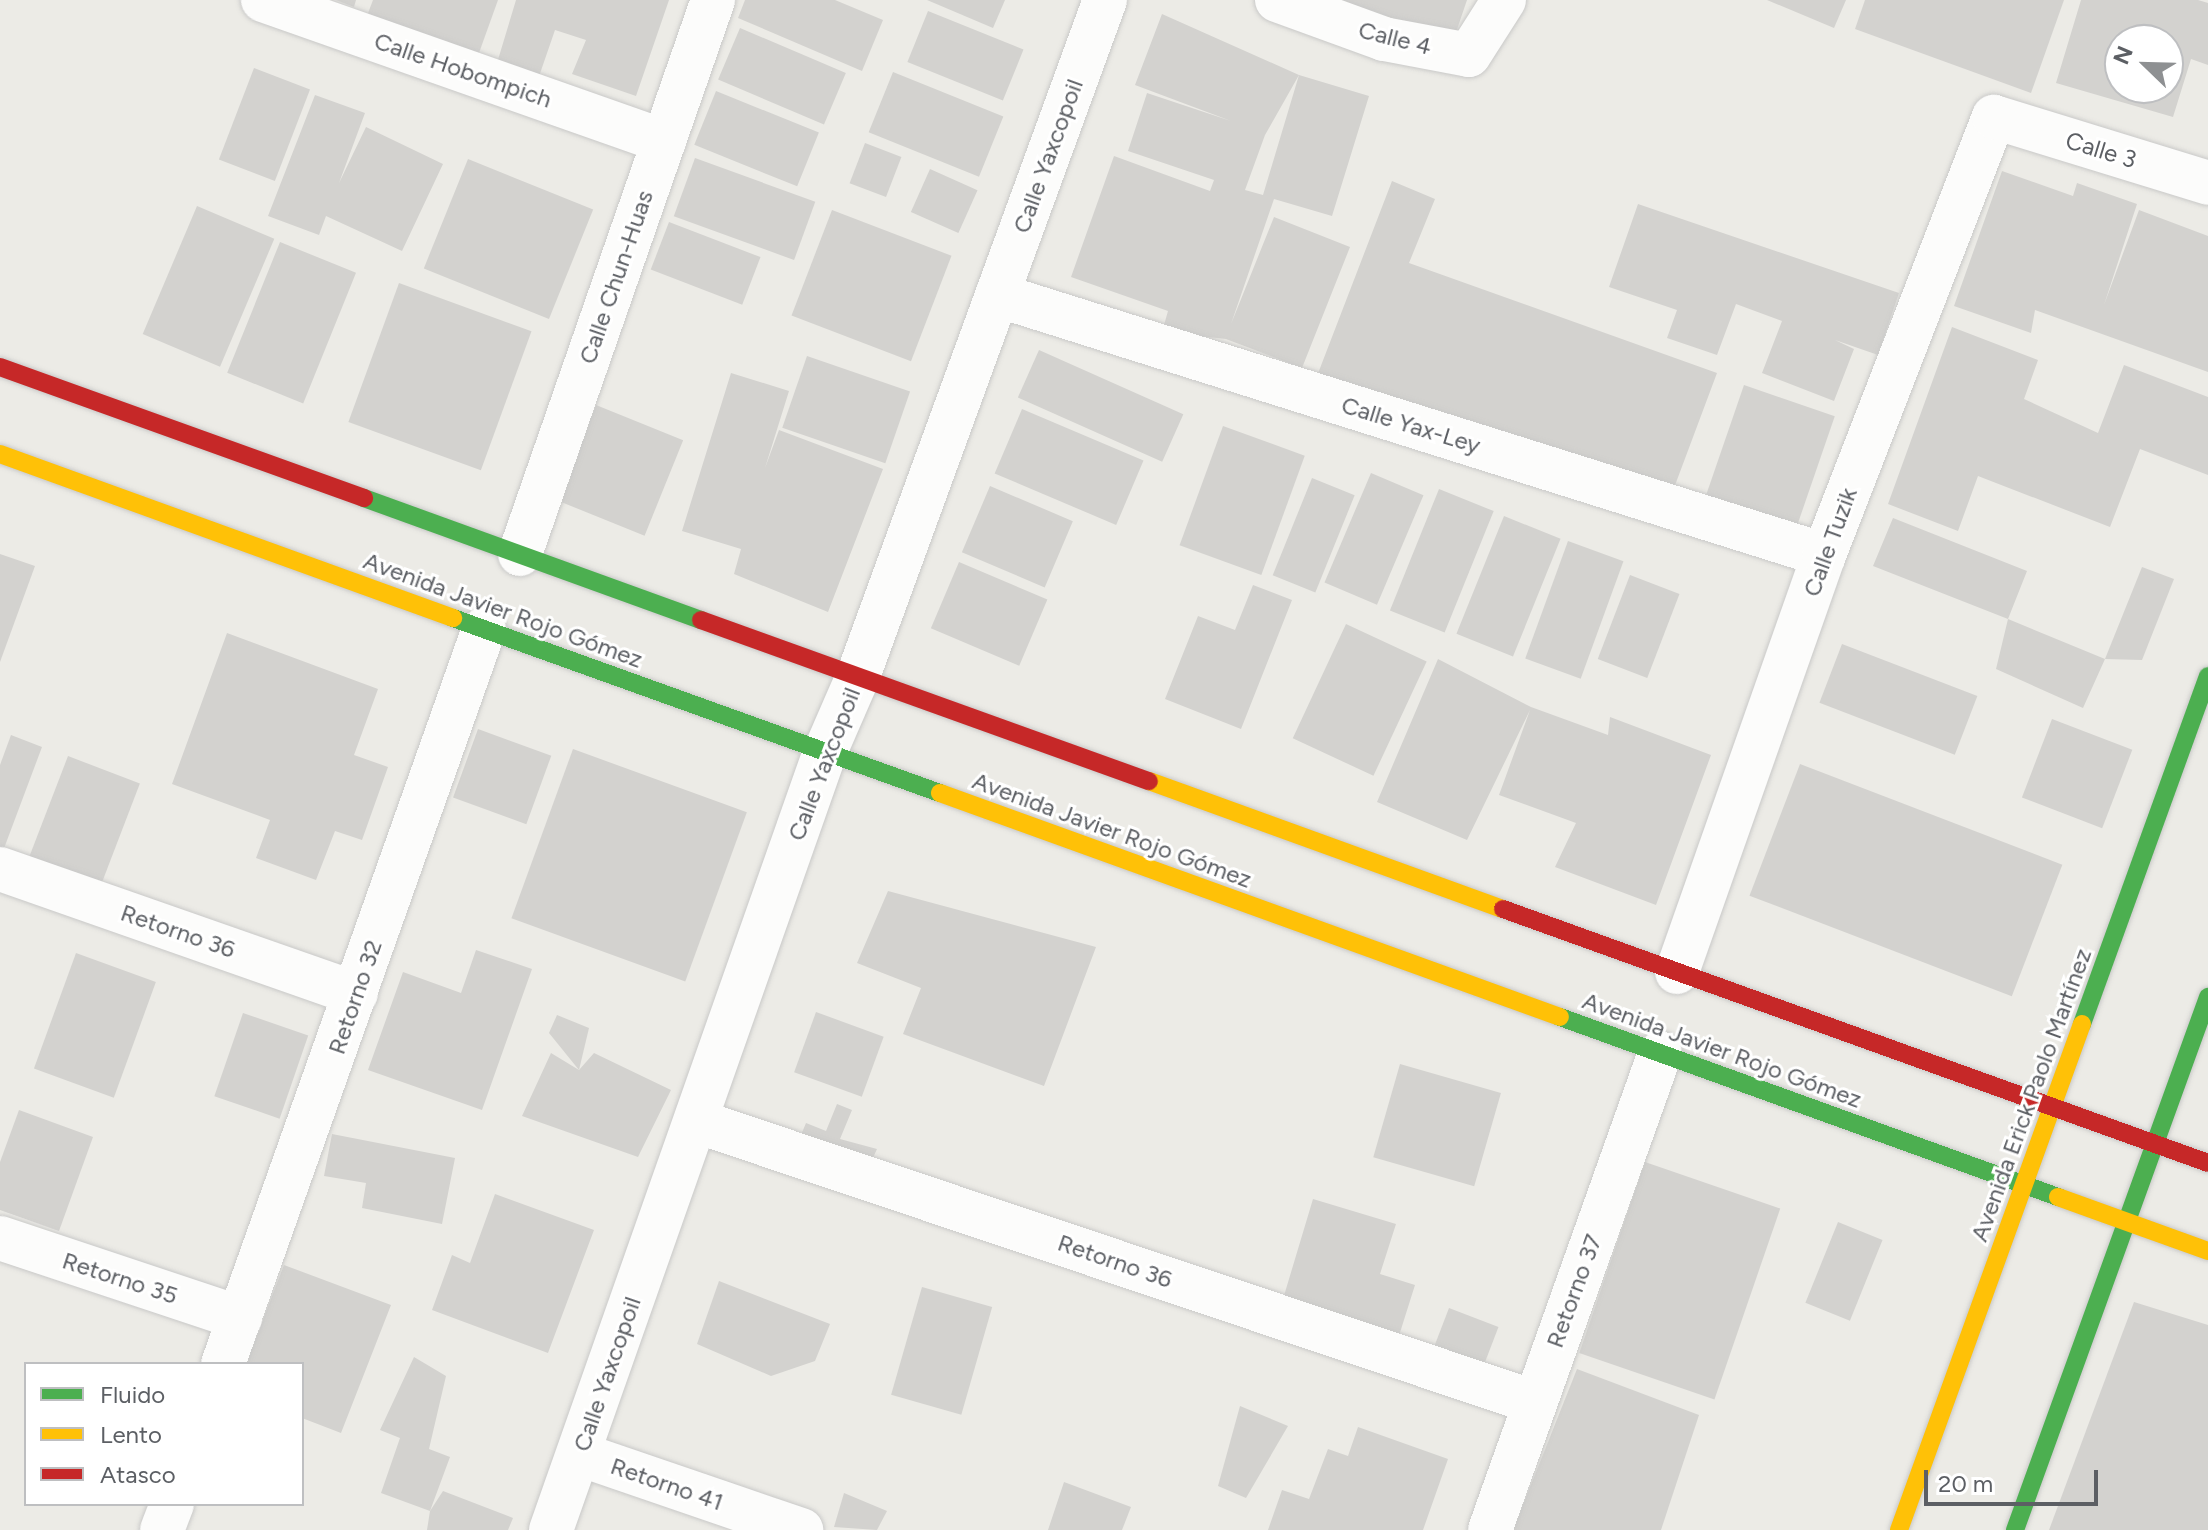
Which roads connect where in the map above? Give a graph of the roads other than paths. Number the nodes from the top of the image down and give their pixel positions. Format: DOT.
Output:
graph roads {
  1 [pos="263,0"];
  2 [pos="713,0"];
  3 [pos="1105,0"];
  4 [pos="1277,0"];
  5 [pos="1504,0"];
  6 [pos="1994,117"];
  7 [pos="664,141"];
  8 [pos="2208,183"];
  9 [pos="997,295"];
  10 [pos="0,367"];
  11 [pos="0,454"];
  12 [pos="520,554"];
  13 [pos="1824,555"];
  14 [pos="484,629"];
  15 [pos="858,676"];
  16 [pos="2208,676"];
  17 [pos="825,752"];
  18 [pos="0,869"];
  19 [pos="1677,972"];
  20 [pos="356,994"];
  21 [pos="2208,997"];
  22 [pos="1660,1053"];
  23 [pos="2052,1107"];
  24 [pos="696,1121"];
  25 [pos="2155,1144"];
  26 [pos="2208,1163"];
  27 [pos="2024,1185"];
  28 [pos="2127,1222"];
  29 [pos="0,1238"];
  30 [pos="2208,1251"];
  31 [pos="240,1318"];
  32 [pos="224,1362"];
  33 [pos="1534,1402"];
  34 [pos="579,1454"];
  35 [pos="171,1506"];
  36 [pos="162,1530"];
  37 [pos="551,1530"];
  38 [pos="801,1530"];
  39 [pos="1490,1530"];
  40 [pos="1899,1530"];
  41 [pos="2015,1530"];
  1 -- 7 [label="street, Calle Hobompich"];
  2 -- 7 [label="street, Calle Chun-Huas"];
  3 -- 9 [label="street, Calle Yaxcopoil"];
  4 -- 5 [label="street, Calle 4"];
  6 -- 8 [label="street, Calle 3"];
  6 -- 13 [label="street, Calle Tuzik"];
  7 -- 12 [label="street, Calle Chun-Huas"];
  9 -- 13 [label="street, Calle Yax-Ley"];
  9 -- 15 [label="street, Calle Yaxcopoil"];
  10 -- 12 [label="main road"];
  11 -- 14 [label="main road, Avenida Javier Rojo Gómez"];
  12 -- 15 [label="main road"];
  13 -- 19 [label="street, Calle Tuzik"];
  14 -- 17 [label="main road, Avenida Javier Rojo Gómez"];
  14 -- 20 [label="street, Retorno 32"];
  15 -- 17 [label="street, Calle Yaxcopoil"];
  15 -- 19 [label="main road"];
  16 -- 23 [label="main road, Avenida Erick Paolo Martínez"];
  17 -- 22 [label="main road, Avenida Javier Rojo Gómez"];
  17 -- 24 [label="street, Calle Yaxcopoil"];
  18 -- 20 [label="street, Retorno 36"];
  19 -- 23 [label="main road"];
  20 -- 31 [label="street, Retorno 32"];
  21 -- 25 [label="main road"];
  22 -- 27 [label="main road, Avenida Javier Rojo Gómez"];
  22 -- 33 [label="street, Retorno 37"];
  23 -- 25 [label="main road"];
  23 -- 27 [label="main road, Avenida Erick Paolo Martínez"];
  24 -- 33 [label="street, Retorno 36"];
  24 -- 34 [label="street, Calle Yaxcopoil"];
  25 -- 26 [label="main road"];
  25 -- 28 [label="main road"];
  27 -- 28 [label="main road, Avenida Javier Rojo Gómez"];
  27 -- 40 [label="main road, Avenida Erick Paolo Martínez"];
  28 -- 30 [label="main road, Avenida Javier Rojo Gómez"];
  28 -- 41 [label="main road"];
  29 -- 31 [label="street, Retorno 35"];
  31 -- 32 [label="street, Retorno 32"];
  33 -- 39 [label="street, Retorno 37"];
  34 -- 37 [label="street, Calle Yaxcopoil"];
  34 -- 38 [label="street, Retorno 41"];
  35 -- 36 [label="street"];
}
